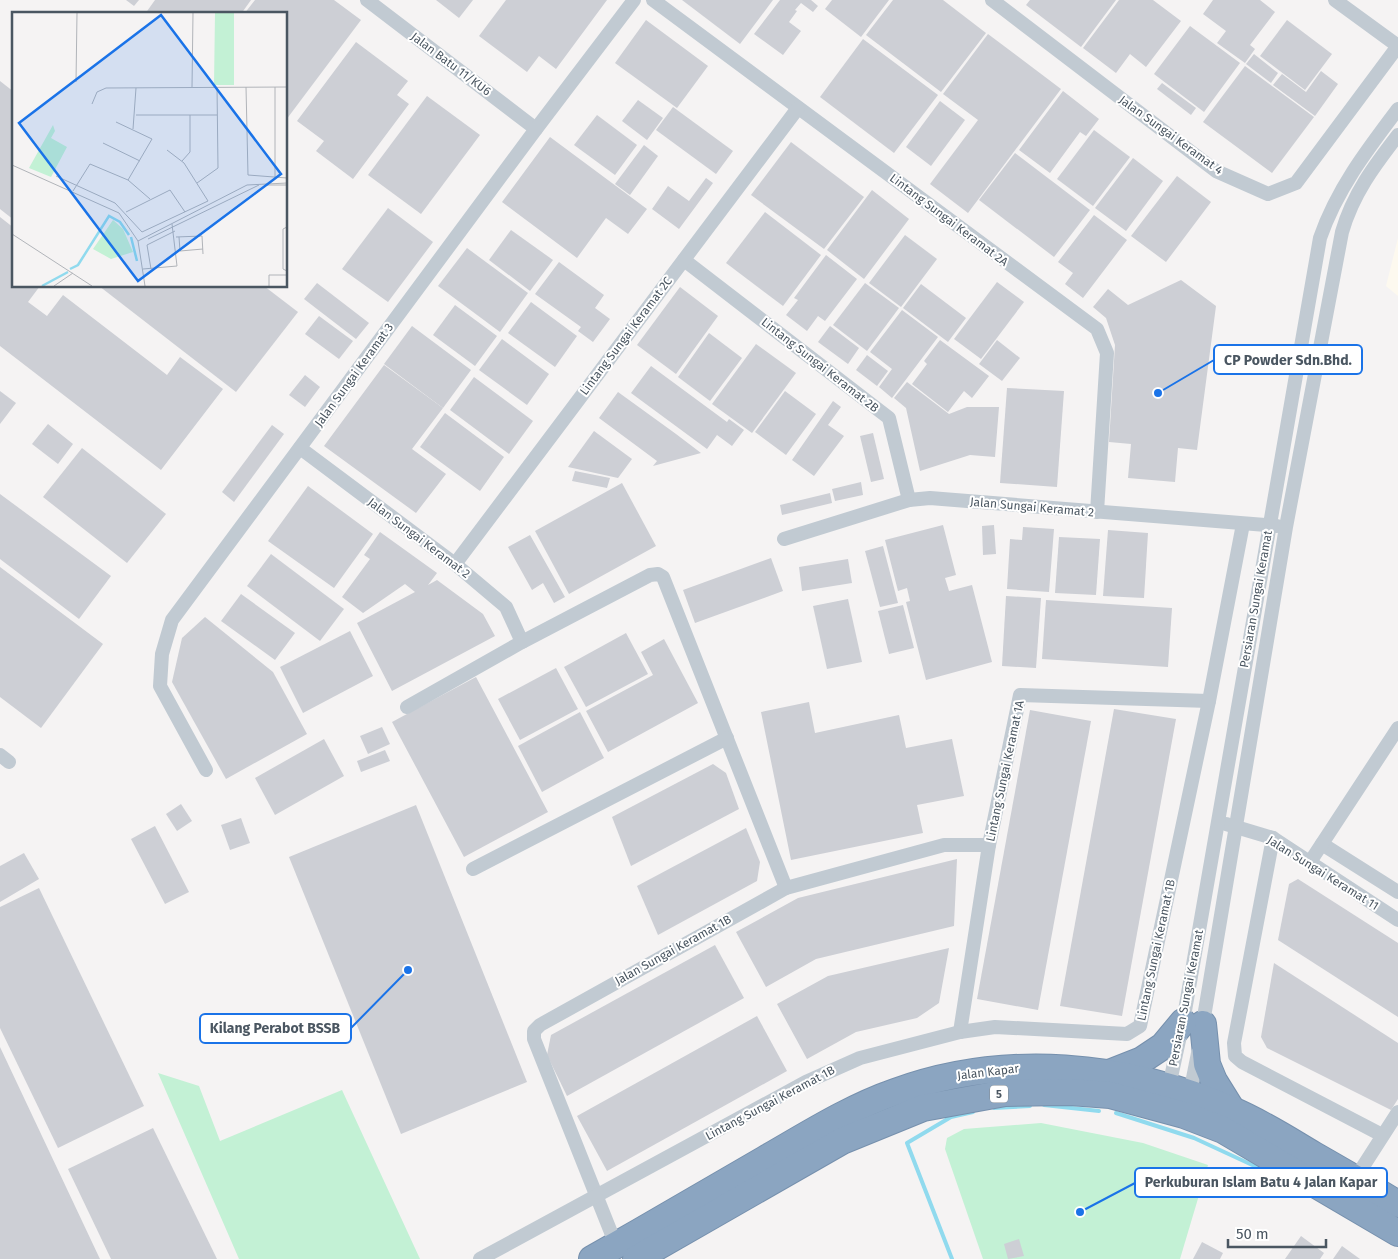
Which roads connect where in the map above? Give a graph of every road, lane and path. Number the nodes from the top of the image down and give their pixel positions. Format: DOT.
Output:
graph roads {
  1 [pos="368,0"];
  2 [pos="634,0"];
  3 [pos="652,0"];
  4 [pos="992,0"];
  5 [pos="1335,0"];
  6 [pos="1398,46"];
  7 [pos="798,108"];
  8 [pos="1398,109"];
  9 [pos="536,129"];
  10 [pos="1398,134"];
  11 [pos="684,260"];
  12 [pos="300,448"];
  13 [pos="909,500"];
  14 [pos="1097,512"];
  15 [pos="1242,524"];
  16 [pos="1269,526"];
  17 [pos="1286,527"];
  18 [pos="784,539"];
  19 [pos="455,564"];
  20 [pos="522,642"];
  21 [pos="1209,701"];
  22 [pos="406,707"];
  23 [pos="1398,728"];
  24 [pos="727,738"];
  25 [pos="206,770"];
  26 [pos="1218,823"];
  27 [pos="1235,825"];
  28 [pos="1273,838"];
  29 [pos="1322,844"];
  30 [pos="989,845"];
  31 [pos="1310,862"];
  32 [pos="474,869"];
  33 [pos="786,888"];
  34 [pos="1398,892"];
  35 [pos="1398,920"];
  36 [pos="1193,1023"];
  37 [pos="960,1032"];
  38 [pos="1109,1073"];
  39 [pos="1177,1101"];
  40 [pos="1232,1110"];
  41 [pos="1398,1112"];
  42 [pos="1382,1135"];
  43 [pos="1355,1179"];
  44 [pos="596,1195"];
  45 [pos="1398,1204"];
  46 [pos="1398,1233"];
  47 [pos="626,1252"];
  48 [pos="480,1259"];
  49 [pos="592,1259"];
  1 -- 9 [label="street, Jalan Batu 11/KU6"];
  2 -- 9 [label="street, Jalan Sungai Keramat 3"];
  3 -- 7 [label="street, Lintang Sungai Keramat 2A"];
  4 -- 6 [label="street, Jalan Sungai Keramat 4"];
  5 -- 6 [label="street"];
  7 -- 11 [label="street, Lintang Sungai Keramat 2C"];
  7 -- 14 [label="street, Lintang Sungai Keramat 2A"];
  8 -- 16 [label="street, Persiaran Sungai Keramat"];
  9 -- 12 [label="street, Jalan Sungai Keramat 3"];
  10 -- 17 [label="street, Persiaran Sungai Keramat"];
  11 -- 13 [label="street, Lintang Sungai Keramat 2B"];
  11 -- 19 [label="street, Lintang Sungai Keramat 2C"];
  12 -- 19 [label="street, Jalan Sungai Keramat 2"];
  12 -- 25 [label="street, Jalan Sungai Keramat 3"];
  13 -- 14 [label="street, Jalan Sungai Keramat 2"];
  13 -- 18 [label="street, Jalan Sungai Keramat 2"];
  14 -- 15 [label="street, Jalan Sungai Keramat 2"];
  15 -- 16 [label="street, Jalan Sungai Keramat 2"];
  15 -- 21 [label="street, Lintang Sungai Keramat 1B"];
  16 -- 17 [label="street, Jalan Sungai Keramat 2"];
  16 -- 26 [label="street, Persiaran Sungai Keramat"];
  17 -- 27 [label="street, Persiaran Sungai Keramat"];
  19 -- 20 [label="street, Jalan Sungai Keramat 2"];
  20 -- 22 [label="street"];
  20 -- 24 [label="street"];
  21 -- 30 [label="street, Lintang Sungai Keramat 1A"];
  21 -- 37 [label="street, Lintang Sungai Keramat 1B"];
  23 -- 29 [label="street"];
  24 -- 32 [label="street"];
  24 -- 33 [label="street"];
  26 -- 27 [label="street, Jalan Sungai Keramat 11"];
  26 -- 36 [label="street, Persiaran Sungai Keramat"];
  27 -- 28 [label="street, Jalan Sungai Keramat 11"];
  27 -- 36 [label="street, Persiaran Sungai Keramat"];
  28 -- 31 [label="street, Jalan Sungai Keramat 11"];
  28 -- 42 [label="street"];
  29 -- 31 [label="street"];
  29 -- 34 [label="street"];
  30 -- 33 [label="street, Jalan Sungai Keramat 1B"];
  30 -- 37 [label="street, Lintang Sungai Keramat 1A"];
  31 -- 35 [label="street, Jalan Sungai Keramat 11"];
  33 -- 44 [label="street, Jalan Sungai Keramat 1B"];
  36 -- 38 [label="highway"];
  36 -- 39 [label="street, Persiaran Sungai Keramat"];
  36 -- 39 [label="street, Persiaran Sungai Keramat"];
  36 -- 40 [label="highway"];
  37 -- 44 [label="street, Lintang Sungai Keramat 1B"];
  38 -- 39 [label="highway, Jalan Kapar / 5"];
  38 -- 47 [label="highway, Jalan Kapar / 5"];
  39 -- 40 [label="highway, Jalan Kapar / 5"];
  39 -- 46 [label="highway, Jalan Kapar / 5"];
  39 -- 47 [label="highway, Jalan Kapar / 5"];
  40 -- 43 [label="highway, Jalan Kapar / 5"];
  41 -- 42 [label="street"];
  42 -- 43 [label="street"];
  43 -- 45 [label="highway, Jalan Kapar / 5"];
  44 -- 47 [label="street"];
  44 -- 48 [label="street, Lintang Sungai Keramat 1B"];
  47 -- 49 [label="highway, Jalan Kapar / 5"];
}
